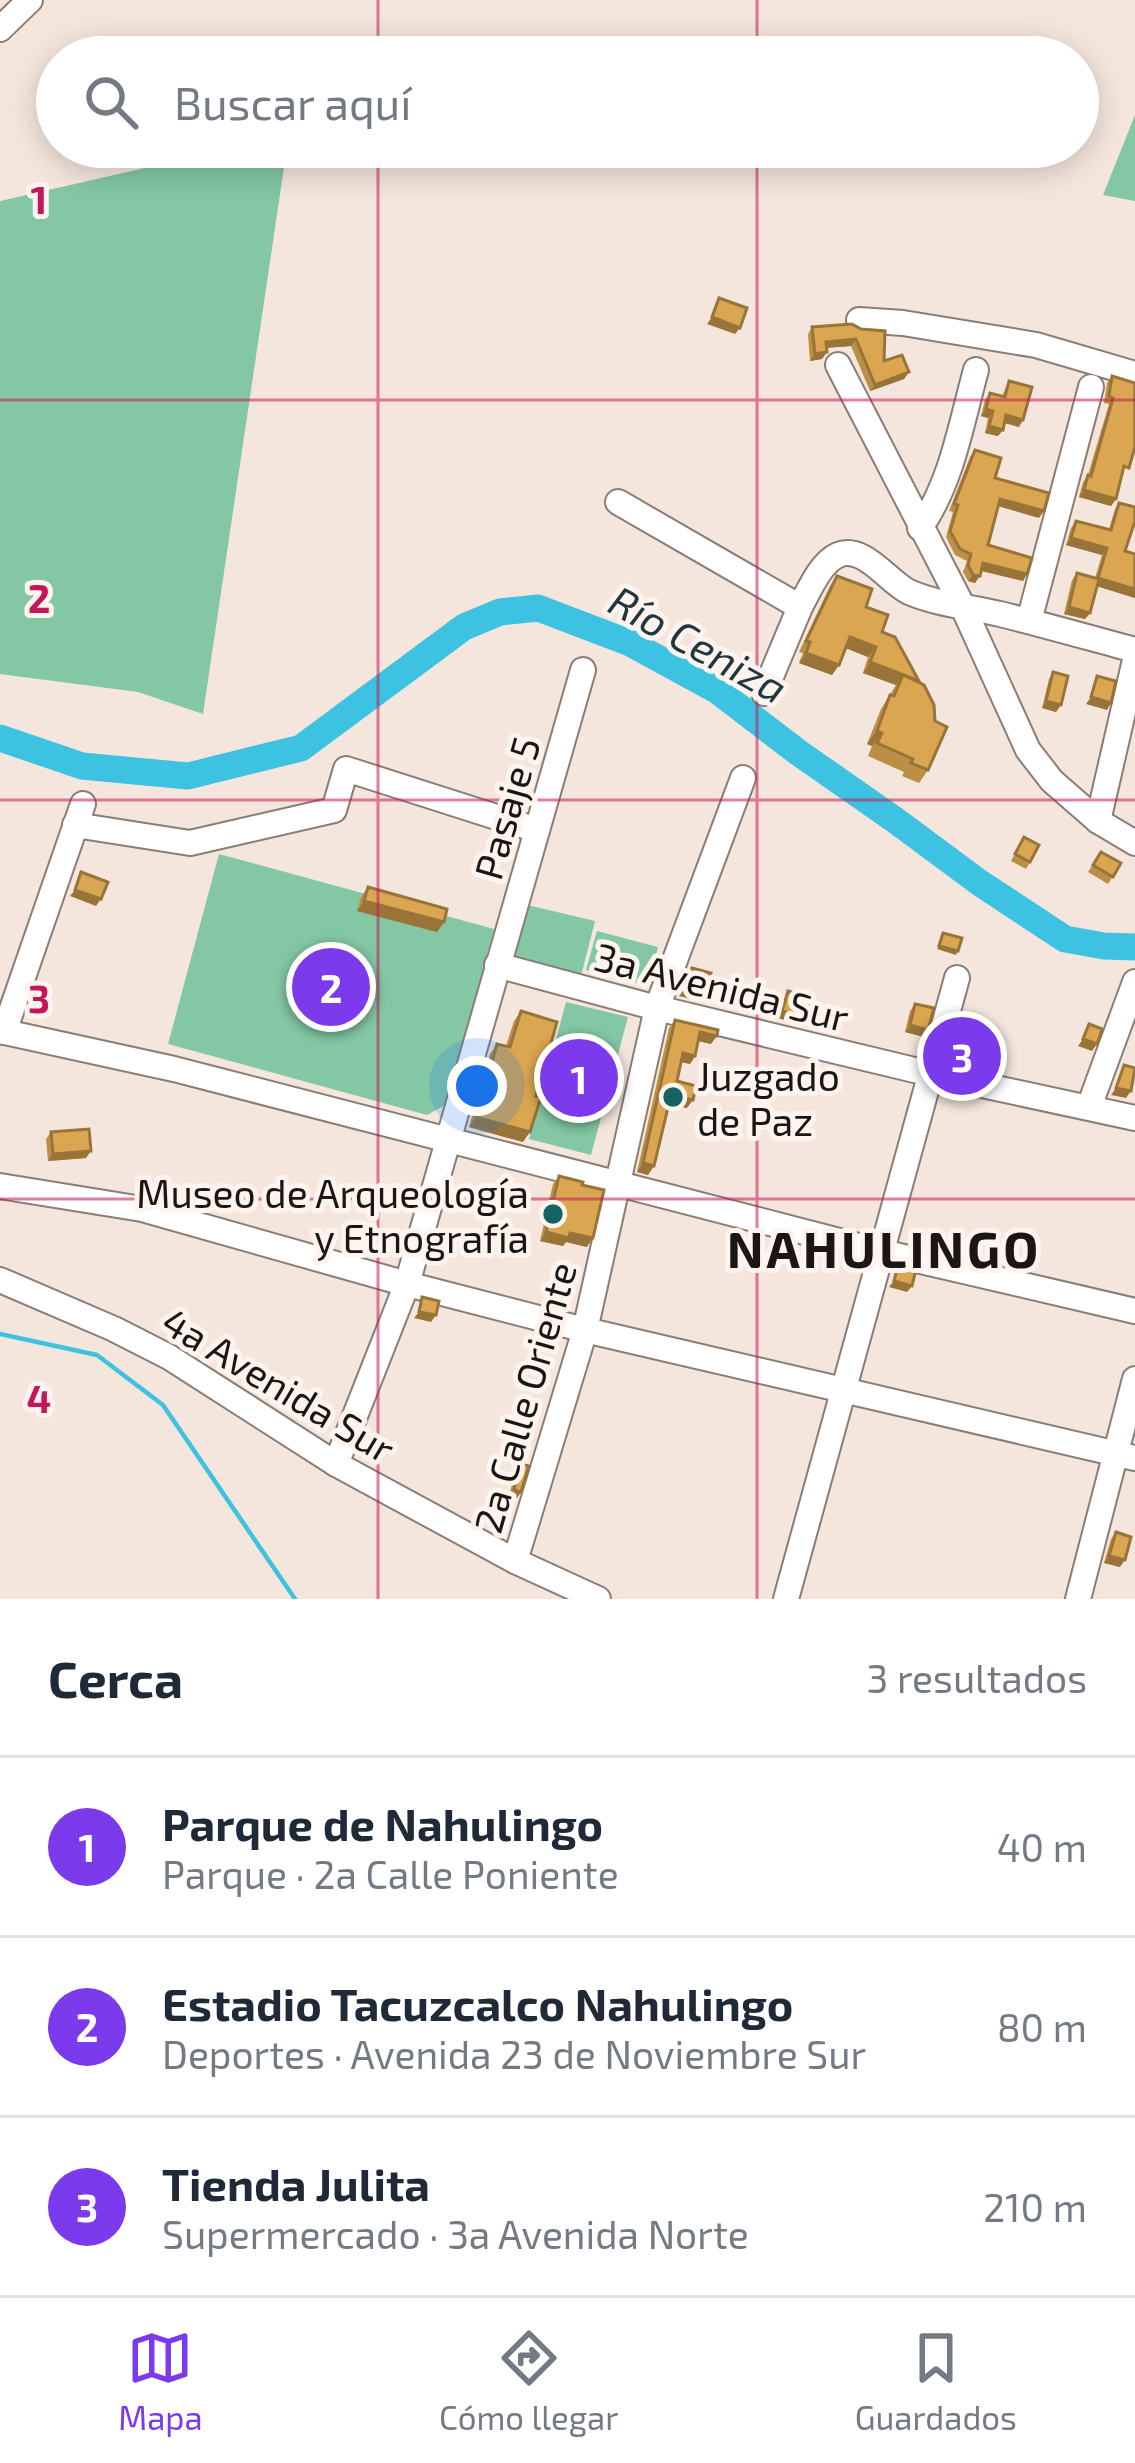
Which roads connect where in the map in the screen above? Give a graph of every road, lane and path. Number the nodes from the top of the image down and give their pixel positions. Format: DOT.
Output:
graph roads {
  1 [pos="30,0"];
  2 [pos="0,29"];
  3 [pos="859,320"];
  4 [pos="838,365"];
  5 [pos="976,370"];
  6 [pos="1135,374"];
  7 [pos="1091,387"];
  8 [pos="618,502"];
  9 [pos="920,528"];
  10 [pos="962,605"];
  11 [pos="800,607"];
  12 [pos="1029,621"];
  13 [pos="1135,650"];
  14 [pos="1135,660"];
  15 [pos="583,670"];
  16 [pos="764,693"];
  17 [pos="743,778"];
  18 [pos="1098,821"];
  19 [pos="537,830"];
  20 [pos="1135,843"];
  21 [pos="497,965"];
  22 [pos="957,978"];
  23 [pos="1135,982"];
  24 [pos="657,1008"];
  25 [pos="2,1031"];
  26 [pos="931,1074"];
  27 [pos="1089,1107"];
  28 [pos="1135,1118"];
  29 [pos="449,1141"];
  30 [pos="617,1183"];
  31 [pos="1,1185"];
  32 [pos="882,1252"];
  33 [pos="0,1280"];
  34 [pos="407,1284"];
  35 [pos="1135,1311"];
  36 [pos="585,1330"];
  37 [pos="1135,1379"];
  38 [pos="844,1390"];
  39 [pos="1125,1455"];
  40 [pos="336,1464"];
  41 [pos="515,1561"];
  42 [pos="598,1599"];
  43 [pos="785,1599"];
  44 [pos="1078,1599"];
  1 -- 2 [label="street"];
  3 -- 6 [label="street"];
  4 -- 9 [label="street"];
  5 -- 9 [label="street"];
  7 -- 12 [label="street"];
  8 -- 11 [label="street"];
  9 -- 10 [label="street"];
  10 -- 11 [label="street"];
  10 -- 12 [label="street"];
  10 -- 18 [label="street"];
  11 -- 16 [label="street"];
  12 -- 13 [label="street"];
  14 -- 18 [label="street"];
  15 -- 19 [label="street, Pasaje 5"];
  17 -- 24 [label="street, 2a Calle Oriente"];
  18 -- 20 [label="street"];
  19 -- 21 [label="street, Pasaje 5"];
  19 -- 25 [label="street"];
  21 -- 24 [label="street, 3a Avenida Sur"];
  21 -- 29 [label="street, Pasaje 5"];
  22 -- 26 [label="street"];
  23 -- 27 [label="street"];
  24 -- 26 [label="street, 3a Avenida Sur"];
  24 -- 30 [label="street, 2a Calle Oriente"];
  25 -- 29 [label="street"];
  26 -- 27 [label="street, 3a Avenida Sur"];
  26 -- 32 [label="street"];
  27 -- 28 [label="street, 3a Avenida Sur"];
  29 -- 30 [label="street"];
  29 -- 34 [label="street, Pasaje 5"];
  30 -- 32 [label="street"];
  30 -- 36 [label="street, 2a Calle Oriente"];
  31 -- 34 [label="street"];
  32 -- 35 [label="street"];
  32 -- 38 [label="street"];
  33 -- 40 [label="street, 4a Avenida Sur"];
  34 -- 36 [label="street"];
  34 -- 40 [label="street, Pasaje 5"];
  36 -- 38 [label="street"];
  36 -- 41 [label="street, 2a Calle Oriente"];
  37 -- 39 [label="street"];
  38 -- 39 [label="street"];
  38 -- 43 [label="street"];
  39 -- 44 [label="street"];
  40 -- 41 [label="street, 4a Avenida Sur"];
  41 -- 42 [label="street, 4a Avenida Sur"];
}
